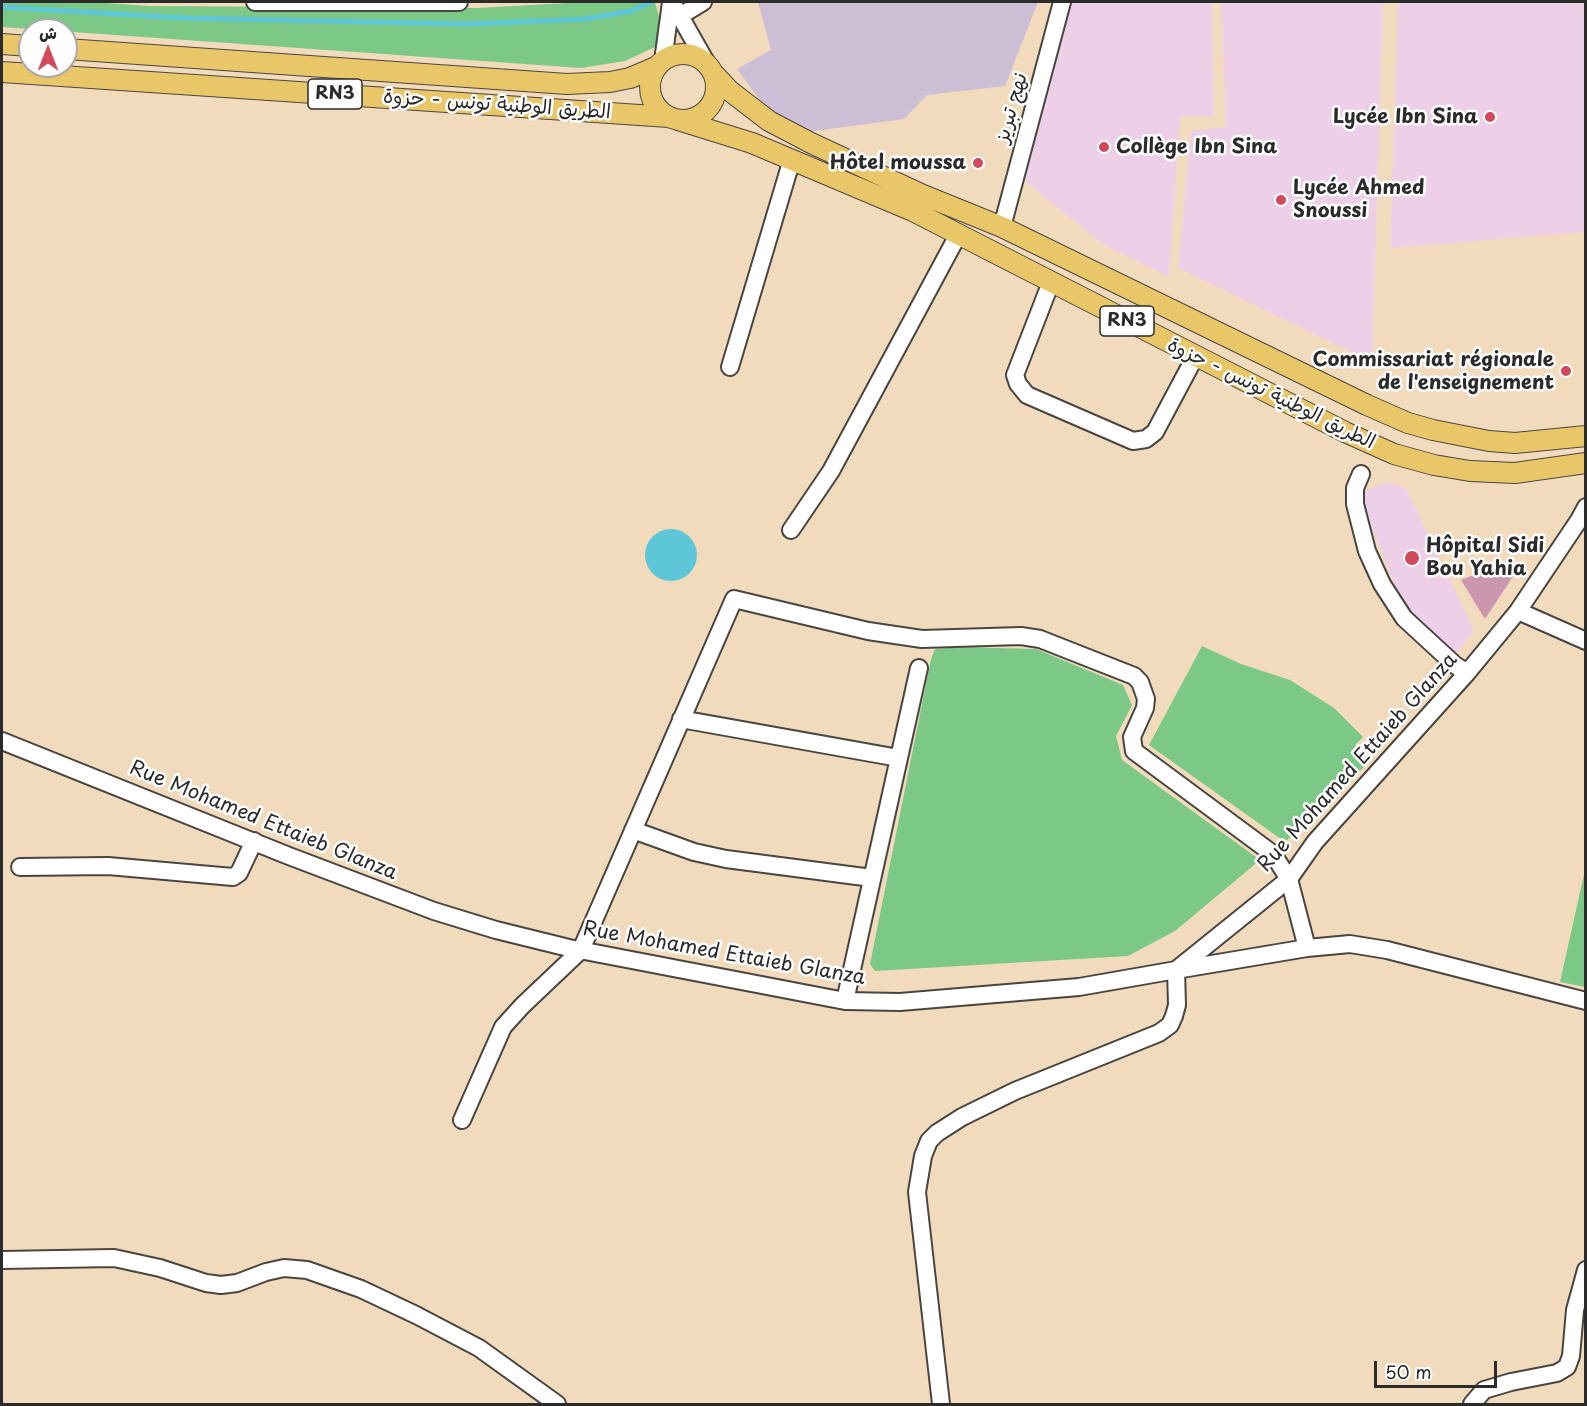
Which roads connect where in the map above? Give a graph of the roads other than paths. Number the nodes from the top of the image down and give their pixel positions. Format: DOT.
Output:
graph roads {
  1 [pos="255,2"];
  2 [pos="459,2"];
  3 [pos="703,2"];
  4 [pos="1062,2"];
  5 [pos="675,6"];
  6 [pos="2,44"];
  7 [pos="18,45"];
  8 [pos="78,50"];
  9 [pos="659,64"];
  10 [pos="710,68"];
  11 [pos="385,71"];
  12 [pos="2,72"];
  13 [pos="385,97"];
  14 [pos="673,118"];
  15 [pos="792,159"];
  16 [pos="918,203"];
  17 [pos="1002,227"];
  18 [pos="958,235"];
  19 [pos="1051,282"];
  20 [pos="1195,357"];
  21 [pos="730,368"];
  22 [pos="1586,436"];
  23 [pos="1586,463"];
  24 [pos="1361,474"];
  25 [pos="1586,507"];
  26 [pos="791,530"];
  27 [pos="1518,611"];
  28 [pos="1586,641"];
  29 [pos="919,668"];
  30 [pos="1467,673"];
  31 [pos="681,719"];
  32 [pos="2,741"];
  33 [pos="899,758"];
  34 [pos="633,830"];
  35 [pos="254,841"];
  36 [pos="20,867"];
  37 [pos="872,878"];
  38 [pos="1289,879"];
  39 [pos="1306,948"];
  40 [pos="581,950"];
  41 [pos="1176,970"];
  42 [pos="845,1001"];
  43 [pos="1586,1001"];
  44 [pos="462,1120"];
  45 [pos="2,1260"];
  46 [pos="1586,1270"];
  47 [pos="557,1404"];
  48 [pos="941,1404"];
  49 [pos="1473,1404"];
  1 -- 2 [label="street"];
  3 -- 5 [label="street"];
  4 -- 17 [label="street, نهج تبريز"];
  5 -- 9 [label="street"];
  5 -- 10 [label="street"];
  6 -- 7 [label="main road"];
  8 -- 11 [label="main road, الطريق الوطنية تونس - حزوة / RN3"];
  9 -- 10 [label="main road, RN3"];
  9 -- 11 [label="main road, الطريق الوطنية تونس - حزوة / RN3"];
  9 -- 14 [label="main road"];
  10 -- 14 [label="main road, RN3"];
  10 -- 16 [label="main road, الطريق الوطنية تونس - حزوة / RN3"];
  11 -- 13 [label="main road"];
  12 -- 13 [label="main road, الطريق الوطنية تونس - حزوة / RN3"];
  13 -- 14 [label="main road, الطريق الوطنية تونس - حزوة / RN3"];
  14 -- 15 [label="main road, الطريق الوطنية تونس - حزوة / RN3"];
  15 -- 16 [label="main road, الطريق الوطنية تونس - حزوة / RN3"];
  15 -- 21 [label="street"];
  16 -- 17 [label="main road, الطريق الوطنية تونس - حزوة / RN3"];
  16 -- 18 [label="main road, الطريق الوطنية تونس - حزوة / RN3"];
  17 -- 22 [label="main road, الطريق الوطنية تونس - حزوة / RN3"];
  18 -- 19 [label="main road, الطريق الوطنية تونس - حزوة / RN3"];
  18 -- 26 [label="street"];
  19 -- 20 [label="main road, الطريق الوطنية تونس - حزوة / RN3"];
  19 -- 20 [label="street"];
  20 -- 23 [label="main road, الطريق الوطنية تونس - حزوة / RN3"];
  24 -- 30 [label="street"];
  25 -- 27 [label="street, Rue Mohamed Ettaieb Glanza"];
  27 -- 28 [label="street"];
  27 -- 30 [label="street, Rue Mohamed Ettaieb Glanza"];
  29 -- 33 [label="street"];
  30 -- 38 [label="street, Rue Mohamed Ettaieb Glanza"];
  31 -- 33 [label="street"];
  31 -- 34 [label="street"];
  31 -- 38 [label="street"];
  32 -- 35 [label="street, Rue Mohamed Ettaieb Glanza"];
  33 -- 37 [label="street"];
  34 -- 37 [label="street"];
  34 -- 40 [label="street"];
  35 -- 36 [label="street"];
  35 -- 40 [label="street, Rue Mohamed Ettaieb Glanza"];
  37 -- 42 [label="street"];
  38 -- 39 [label="street"];
  38 -- 41 [label="street, Rue Mohamed Ettaieb Glanza"];
  39 -- 41 [label="street"];
  39 -- 43 [label="street"];
  40 -- 42 [label="street, Rue Mohamed Ettaieb Glanza"];
  40 -- 44 [label="street"];
  41 -- 42 [label="street, Rue Mohamed Ettaieb Glanza"];
  41 -- 48 [label="street"];
  45 -- 47 [label="street"];
  46 -- 49 [label="street"];
}
